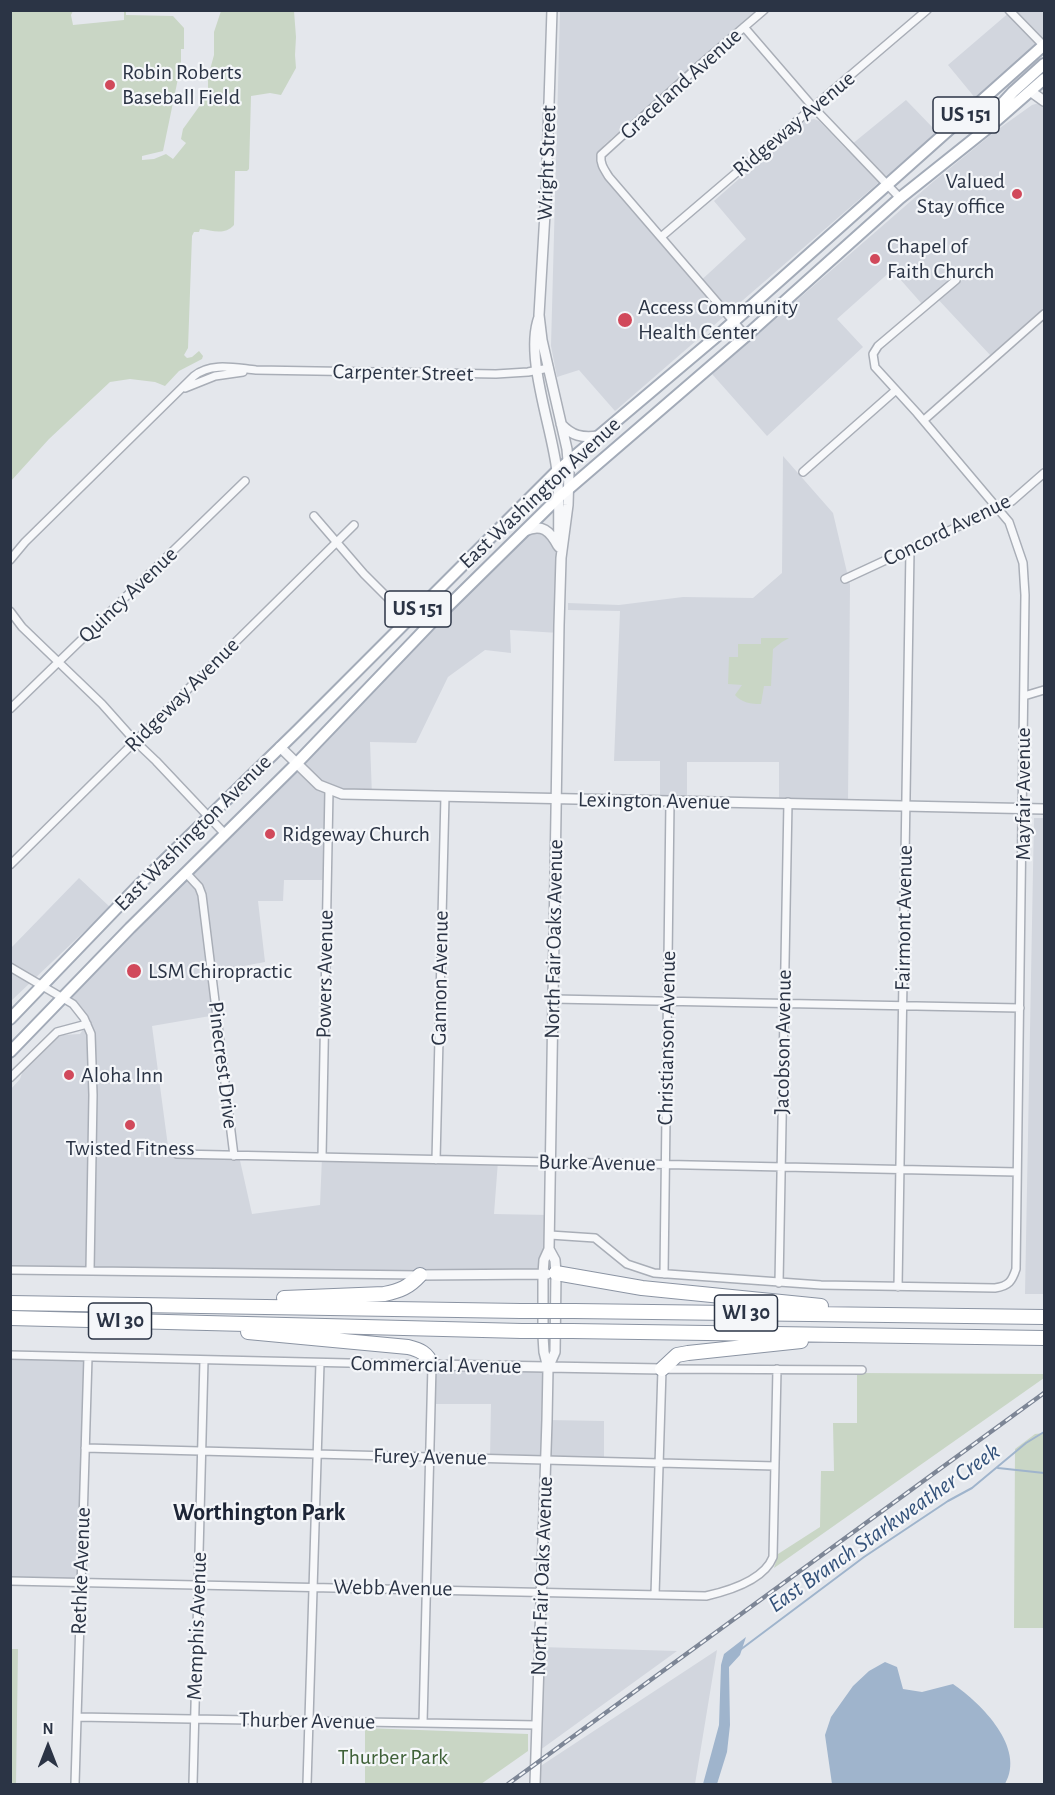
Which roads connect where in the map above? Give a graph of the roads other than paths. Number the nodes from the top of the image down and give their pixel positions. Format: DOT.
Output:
graph roads {
  1 [pos="552,10"];
  2 [pos="764,10"];
  3 [pos="927,10"];
  4 [pos="1010,10"];
  5 [pos="744,27"];
  6 [pos="1044,46"];
  7 [pos="1044,64"];
  8 [pos="1043,81"];
  9 [pos="1030,91"];
  10 [pos="1044,101"];
  11 [pos="813,107"];
  12 [pos="988,127"];
  13 [pos="888,186"];
  14 [pos="900,198"];
  15 [pos="661,237"];
  16 [pos="956,280"];
  17 [pos="1044,314"];
  18 [pos="539,315"];
  19 [pos="734,321"];
  20 [pos="746,336"];
  21 [pos="549,368"];
  22 [pos="538,370"];
  23 [pos="896,390"];
  24 [pos="924,420"];
  25 [pos="561,424"];
  26 [pos="598,436"];
  27 [pos="568,461"];
  28 [pos="557,471"];
  29 [pos="803,471"];
  30 [pos="1044,473"];
  31 [pos="245,481"];
  32 [pos="569,489"];
  33 [pos="558,498"];
  34 [pos="998,508"];
  35 [pos="314,516"];
  36 [pos="354,525"];
  37 [pos="523,532"];
  38 [pos="336,542"];
  39 [pos="910,550"];
  40 [pos="560,554"];
  41 [pos="10,560"];
  42 [pos="845,579"];
  43 [pos="10,611"];
  44 [pos="408,618"];
  45 [pos="58,663"];
  46 [pos="1044,690"];
  47 [pos="1024,696"];
  48 [pos="10,710"];
  49 [pos="135,741"];
  50 [pos="280,747"];
  51 [pos="297,763"];
  52 [pos="329,790"];
  53 [pos="445,796"];
  54 [pos="557,799"];
  55 [pos="670,802"];
  56 [pos="788,802"];
  57 [pos="906,806"];
  58 [pos="1024,808"];
  59 [pos="1044,808"];
  60 [pos="209,817"];
  61 [pos="225,834"];
  62 [pos="10,865"];
  63 [pos="186,873"];
  64 [pos="10,967"];
  65 [pos="42,985"];
  66 [pos="63,997"];
  67 [pos="553,999"];
  68 [pos="667,1001"];
  69 [pos="784,1004"];
  70 [pos="903,1006"];
  71 [pos="1020,1008"];
  72 [pos="10,1019"];
  73 [pos="87,1024"];
  74 [pos="10,1052"];
  75 [pos="10,1078"];
  76 [pos="177,1155"];
  77 [pos="234,1156"];
  78 [pos="322,1157"];
  79 [pos="436,1160"];
  80 [pos="550,1162"];
  81 [pos="665,1165"];
  82 [pos="781,1167"];
  83 [pos="900,1169"];
  84 [pos="1017,1172"];
  85 [pos="549,1235"];
  86 [pos="10,1270"];
  87 [pos="90,1270"];
  88 [pos="550,1274"];
  89 [pos="664,1274"];
  90 [pos="420,1275"];
  91 [pos="779,1283"];
  92 [pos="898,1287"];
  93 [pos="10,1303"];
  94 [pos="98,1305"];
  95 [pos="918,1316"];
  96 [pos="1044,1317"];
  97 [pos="12,1319"];
  98 [pos="223,1324"];
  99 [pos="868,1335"];
  100 [pos="1044,1338"];
  101 [pos="10,1355"];
  102 [pos="88,1357"];
  103 [pos="204,1360"];
  104 [pos="320,1363"];
  105 [pos="432,1365"];
  106 [pos="548,1368"];
  107 [pos="662,1369"];
  108 [pos="777,1370"];
  109 [pos="862,1370"];
  110 [pos="86,1448"];
  111 [pos="202,1451"];
  112 [pos="317,1454"];
  113 [pos="430,1457"];
  114 [pos="546,1460"];
  115 [pos="659,1463"];
  116 [pos="775,1466"];
  117 [pos="10,1581"];
  118 [pos="81,1583"];
  119 [pos="198,1585"];
  120 [pos="313,1587"];
  121 [pos="426,1589"];
  122 [pos="542,1592"];
  123 [pos="656,1595"];
  124 [pos="77,1717"];
  125 [pos="194,1719"];
  126 [pos="309,1721"];
  127 [pos="423,1723"];
  128 [pos="537,1725"];
  129 [pos="75,1785"];
  130 [pos="193,1785"];
  131 [pos="307,1785"];
  132 [pos="535,1785"];
  1 -- 18 [label="street, Wright Street"];
  2 -- 5 [label="street, Graceland Avenue"];
  3 -- 11 [label="street, Ridgeway Avenue"];
  4 -- 6 [label="street"];
  5 -- 11 [label="street"];
  5 -- 15 [label="street, Graceland Avenue"];
  6 -- 13 [label="main road, East Washington Avenue / US 151"];
  7 -- 12 [label="main road"];
  8 -- 9 [label="main road, East Washington Avenue / US 151"];
  9 -- 10 [label="street"];
  9 -- 12 [label="main road, East Washington Avenue / US 151"];
  11 -- 13 [label="street"];
  11 -- 15 [label="street, Ridgeway Avenue"];
  12 -- 14 [label="main road, East Washington Avenue / US 151"];
  13 -- 14 [label="street"];
  13 -- 19 [label="main road, East Washington Avenue / US 151"];
  14 -- 20 [label="main road, East Washington Avenue / US 151"];
  15 -- 19 [label="street"];
  16 -- 23 [label="street, Mayfair Avenue"];
  17 -- 24 [label="street"];
  18 -- 21 [label="street, Wright Street"];
  18 -- 22 [label="street, Wright Street"];
  19 -- 20 [label="street"];
  19 -- 26 [label="main road, East Washington Avenue / US 151"];
  20 -- 32 [label="main road, East Washington Avenue / US 151"];
  21 -- 22 [label="street, Carpenter Street"];
  21 -- 25 [label="street, Wright Street"];
  22 -- 28 [label="street, Wright Street"];
  22 -- 41 [label="street, Carpenter Street"];
  23 -- 24 [label="street, Mayfair Avenue"];
  23 -- 29 [label="street"];
  24 -- 34 [label="street, Mayfair Avenue"];
  25 -- 26 [label="street"];
  25 -- 27 [label="street, Wright Street"];
  26 -- 27 [label="main road, East Washington Avenue / US 151"];
  27 -- 28 [label="main road, East Washington Avenue / US 151"];
  27 -- 32 [label="street, North Fair Oaks Avenue"];
  28 -- 33 [label="street, North Fair Oaks Avenue"];
  28 -- 44 [label="main road, East Washington Avenue / US 151"];
  30 -- 34 [label="street, Concord Avenue"];
  31 -- 45 [label="street, Quincy Avenue"];
  32 -- 33 [label="main road, East Washington Avenue / US 151"];
  32 -- 40 [label="street, North Fair Oaks Avenue"];
  33 -- 37 [label="main road, East Washington Avenue / US 151"];
  33 -- 40 [label="street, North Fair Oaks Avenue"];
  34 -- 39 [label="street, Concord Avenue"];
  34 -- 47 [label="street, Mayfair Avenue"];
  35 -- 38 [label="street"];
  36 -- 38 [label="street, Ridgeway Avenue"];
  37 -- 40 [label="street"];
  37 -- 51 [label="main road, East Washington Avenue / US 151"];
  38 -- 44 [label="street"];
  38 -- 49 [label="street, Ridgeway Avenue"];
  39 -- 42 [label="street, Concord Avenue"];
  39 -- 57 [label="street, Fairmont Avenue"];
  40 -- 54 [label="street, North Fair Oaks Avenue"];
  43 -- 45 [label="street"];
  44 -- 50 [label="main road, East Washington Avenue / US 151"];
  45 -- 48 [label="street, Quincy Avenue"];
  45 -- 49 [label="street"];
  46 -- 47 [label="street"];
  47 -- 58 [label="street, Mayfair Avenue"];
  49 -- 60 [label="street"];
  49 -- 62 [label="street, Ridgeway Avenue"];
  50 -- 51 [label="street, Lexington Avenue"];
  50 -- 60 [label="main road, East Washington Avenue / US 151"];
  51 -- 52 [label="street, Lexington Avenue"];
  51 -- 61 [label="main road, East Washington Avenue / US 151"];
  52 -- 53 [label="street, Lexington Avenue"];
  52 -- 78 [label="street, Powers Avenue"];
  53 -- 54 [label="street, Lexington Avenue"];
  53 -- 79 [label="street, Gannon Avenue"];
  54 -- 55 [label="street, Lexington Avenue"];
  54 -- 67 [label="street, North Fair Oaks Avenue"];
  55 -- 56 [label="street, Lexington Avenue"];
  55 -- 68 [label="street, Christianson Avenue"];
  56 -- 57 [label="street, Lexington Avenue"];
  56 -- 69 [label="street, Jacobson Avenue"];
  57 -- 58 [label="street, Lexington Avenue"];
  57 -- 70 [label="street, Fairmont Avenue"];
  58 -- 59 [label="street, Lexington Avenue"];
  58 -- 71 [label="street, Mayfair Avenue"];
  60 -- 61 [label="street"];
  60 -- 65 [label="main road, East Washington Avenue / US 151"];
  61 -- 63 [label="main road, East Washington Avenue / US 151"];
  63 -- 66 [label="main road, East Washington Avenue / US 151"];
  63 -- 77 [label="street, Pinecrest Drive"];
  64 -- 65 [label="street"];
  65 -- 66 [label="street"];
  65 -- 72 [label="main road, East Washington Avenue / US 151"];
  66 -- 73 [label="street"];
  66 -- 74 [label="main road, East Washington Avenue / US 151"];
  67 -- 68 [label="street"];
  67 -- 80 [label="street, North Fair Oaks Avenue"];
  68 -- 69 [label="street"];
  68 -- 81 [label="street, Christianson Avenue"];
  69 -- 70 [label="street"];
  69 -- 82 [label="street, Jacobson Avenue"];
  70 -- 71 [label="street"];
  70 -- 83 [label="street, Fairmont Avenue"];
  71 -- 84 [label="street, Mayfair Avenue"];
  73 -- 75 [label="street"];
  73 -- 87 [label="street"];
  76 -- 77 [label="street, Burke Avenue"];
  77 -- 78 [label="street, Burke Avenue"];
  78 -- 79 [label="street, Burke Avenue"];
  79 -- 80 [label="street, Burke Avenue"];
  80 -- 81 [label="street, Burke Avenue"];
  80 -- 85 [label="street, North Fair Oaks Avenue"];
  81 -- 82 [label="street, Burke Avenue"];
  81 -- 89 [label="street, Christianson Avenue"];
  82 -- 83 [label="street, Burke Avenue"];
  82 -- 91 [label="street, Jacobson Avenue"];
  83 -- 84 [label="street, Burke Avenue"];
  83 -- 92 [label="street, Fairmont Avenue"];
  84 -- 92 [label="street, Mayfair Avenue"];
  85 -- 88 [label="street, North Fair Oaks Avenue"];
  85 -- 89 [label="street"];
  86 -- 87 [label="street"];
  87 -- 90 [label="street"];
  88 -- 90 [label="street"];
  88 -- 95 [label="highway"];
  88 -- 106 [label="street, North Fair Oaks Avenue"];
  89 -- 91 [label="street"];
  90 -- 94 [label="highway"];
  91 -- 92 [label="street"];
  93 -- 94 [label="highway, WI 30"];
  94 -- 95 [label="highway, WI 30, bridge"];
  95 -- 96 [label="highway, WI 30"];
  97 -- 98 [label="highway, WI 30"];
  98 -- 99 [label="highway, WI 30, bridge"];
  98 -- 105 [label="highway"];
  99 -- 100 [label="highway, WI 30"];
  99 -- 107 [label="highway"];
  101 -- 102 [label="street, Commercial Avenue"];
  102 -- 103 [label="street, Commercial Avenue"];
  102 -- 110 [label="street, Rethke Avenue"];
  103 -- 104 [label="street, Commercial Avenue"];
  103 -- 111 [label="street, Memphis Avenue"];
  104 -- 105 [label="street, Commercial Avenue"];
  104 -- 112 [label="street"];
  105 -- 106 [label="street, Commercial Avenue"];
  105 -- 113 [label="street"];
  106 -- 107 [label="street, Commercial Avenue"];
  106 -- 114 [label="street, North Fair Oaks Avenue"];
  107 -- 108 [label="street, Commercial Avenue"];
  107 -- 115 [label="street"];
  108 -- 109 [label="street, Commercial Avenue"];
  108 -- 116 [label="street"];
  110 -- 111 [label="street, Furey Avenue"];
  110 -- 118 [label="street, Rethke Avenue"];
  111 -- 112 [label="street, Furey Avenue"];
  111 -- 119 [label="street, Memphis Avenue"];
  112 -- 113 [label="street, Furey Avenue"];
  112 -- 120 [label="street"];
  113 -- 114 [label="street, Furey Avenue"];
  113 -- 121 [label="street"];
  114 -- 115 [label="street, Furey Avenue"];
  114 -- 122 [label="street, North Fair Oaks Avenue"];
  115 -- 116 [label="street, Furey Avenue"];
  115 -- 123 [label="street"];
  116 -- 123 [label="street, Webb Avenue"];
  117 -- 118 [label="street, Webb Avenue"];
  118 -- 119 [label="street, Webb Avenue"];
  118 -- 124 [label="street, Rethke Avenue"];
  119 -- 120 [label="street, Webb Avenue"];
  119 -- 125 [label="street, Memphis Avenue"];
  120 -- 121 [label="street, Webb Avenue"];
  120 -- 126 [label="street"];
  121 -- 122 [label="street, Webb Avenue"];
  121 -- 127 [label="street"];
  122 -- 123 [label="street, Webb Avenue"];
  122 -- 128 [label="street, North Fair Oaks Avenue"];
  124 -- 125 [label="street, Thurber Avenue"];
  124 -- 129 [label="street, Rethke Avenue"];
  125 -- 126 [label="street, Thurber Avenue"];
  125 -- 130 [label="street, Memphis Avenue"];
  126 -- 127 [label="street, Thurber Avenue"];
  126 -- 131 [label="street"];
  127 -- 128 [label="street, Thurber Avenue"];
  128 -- 132 [label="street, North Fair Oaks Avenue"];
}
